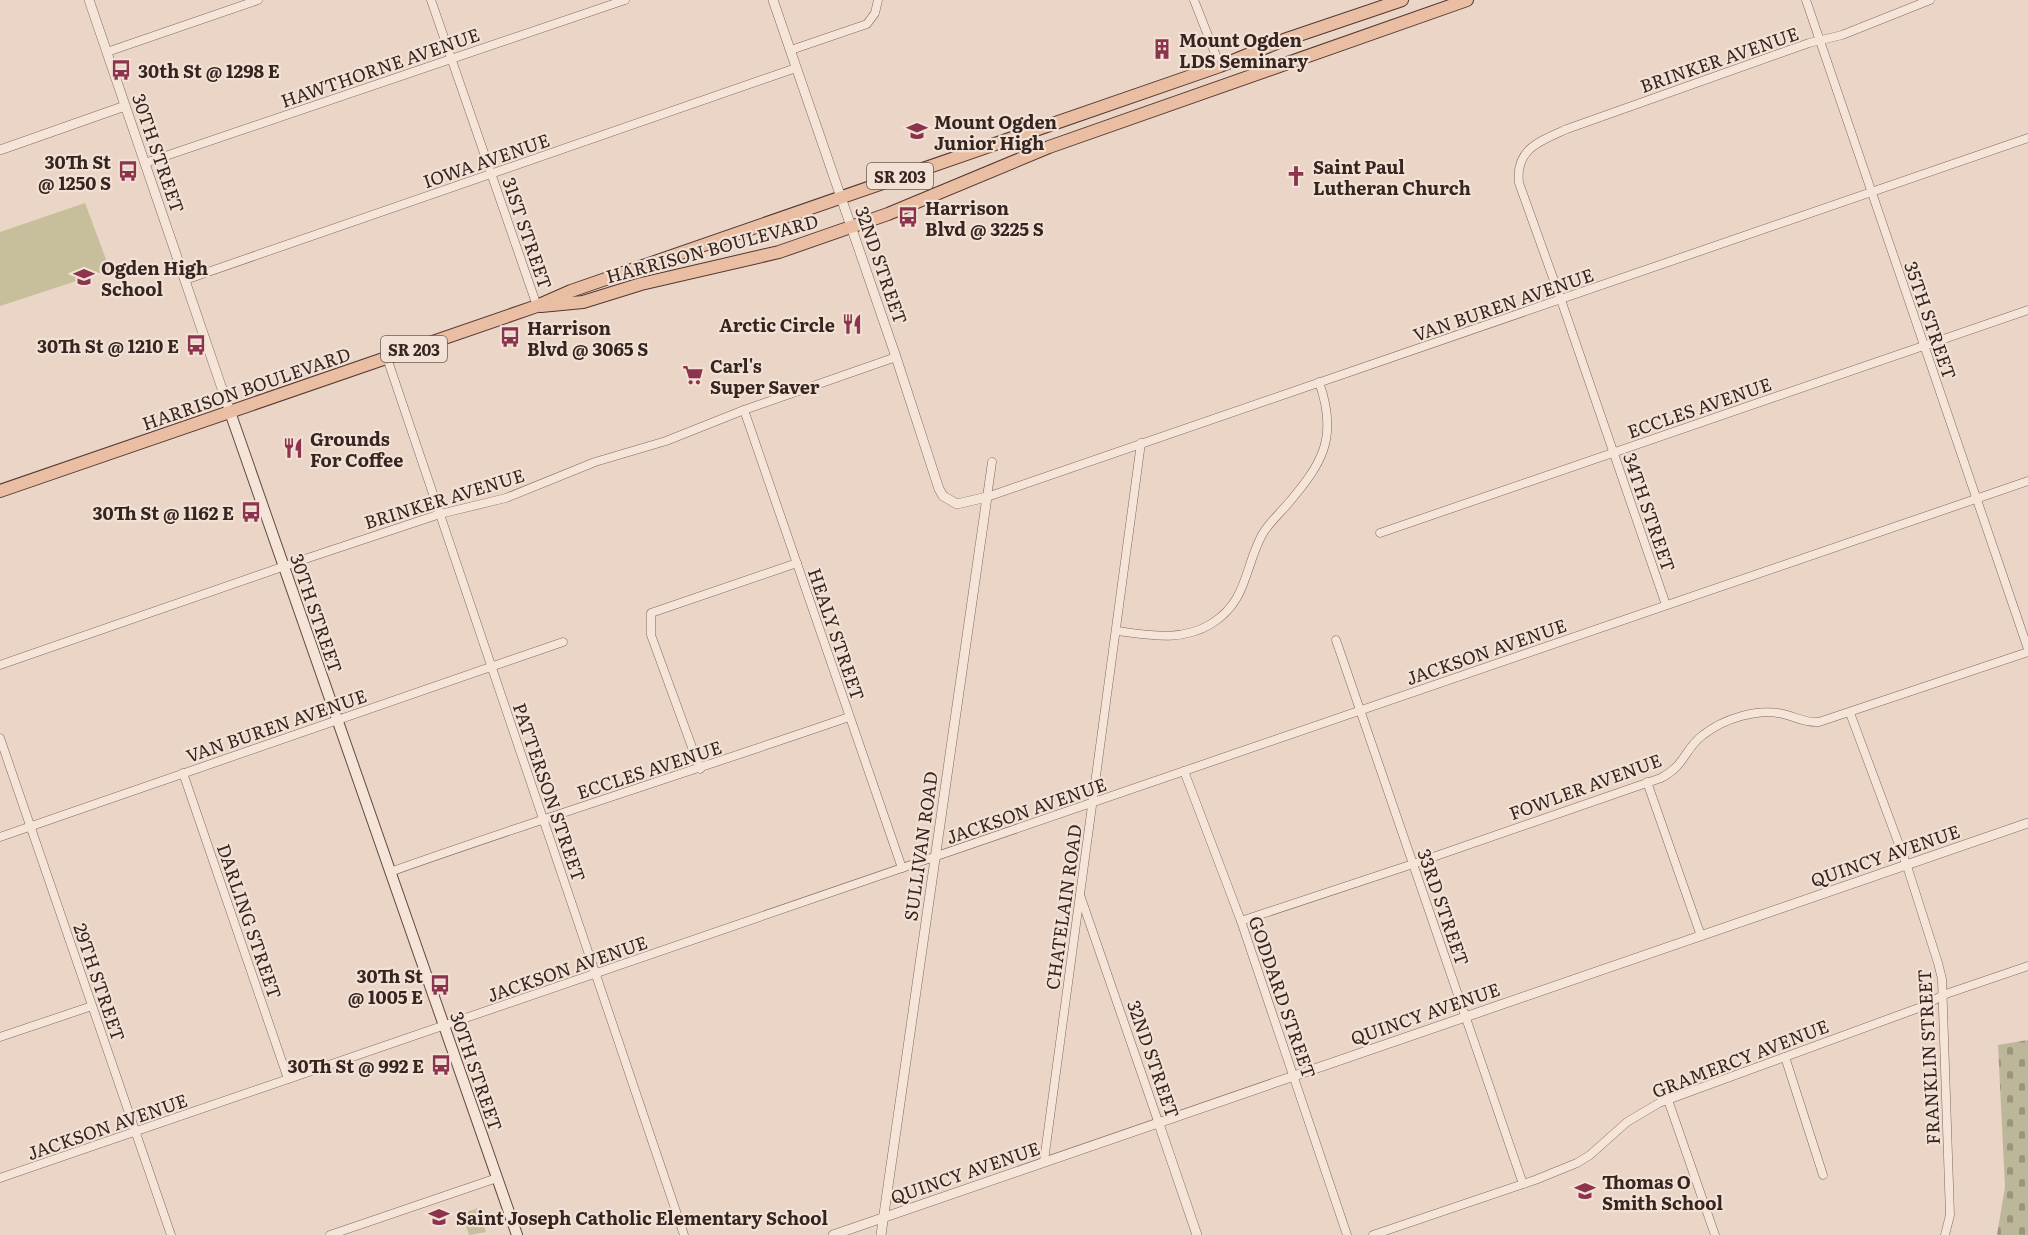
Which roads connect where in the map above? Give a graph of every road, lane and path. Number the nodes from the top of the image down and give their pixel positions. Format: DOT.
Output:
graph roads {
  1 [pos="89,0"];
  2 [pos="258,0"];
  3 [pos="430,0"];
  4 [pos="625,0"];
  5 [pos="773,0"];
  6 [pos="878,0"];
  7 [pos="1194,0"];
  8 [pos="1402,0"];
  9 [pos="1467,0"];
  10 [pos="1806,0"];
  11 [pos="1930,0"];
  12 [pos="1820,41"];
  13 [pos="791,50"];
  14 [pos="107,52"];
  15 [pos="451,59"];
  16 [pos="1220,66"];
  17 [pos="796,68"];
  18 [pos="125,106"];
  19 [pos="2028,138"];
  20 [pos="0,150"];
  21 [pos="1523,156"];
  22 [pos="145,164"];
  23 [pos="491,174"];
  24 [pos="1871,192"];
  25 [pos="841,196"];
  26 [pos="852,227"];
  27 [pos="185,280"];
  28 [pos="1561,300"];
  29 [pos="537,306"];
  30 [pos="2028,310"];
  31 [pos="1924,345"];
  32 [pos="896,357"];
  33 [pos="387,358"];
  34 [pos="1319,382"];
  35 [pos="744,410"];
  36 [pos="230,412"];
  37 [pos="1141,443"];
  38 [pos="1614,453"];
  39 [pos="992,462"];
  40 [pos="2028,481"];
  41 [pos="0,491"];
  42 [pos="987,497"];
  43 [pos="1976,499"];
  44 [pos="440,514"];
  45 [pos="1380,533"];
  46 [pos="797,563"];
  47 [pos="283,566"];
  48 [pos="1666,605"];
  49 [pos="1117,631"];
  50 [pos="1336,640"];
  51 [pos="563,642"];
  52 [pos="2028,650"];
  53 [pos="0,665"];
  54 [pos="491,666"];
  55 [pos="1360,711"];
  56 [pos="1850,712"];
  57 [pos="849,717"];
  58 [pos="337,720"];
  59 [pos="0,738"];
  60 [pos="700,769"];
  61 [pos="1184,771"];
  62 [pos="183,773"];
  63 [pos="1647,782"];
  64 [pos="1093,802"];
  65 [pos="543,818"];
  66 [pos="2028,823"];
  67 [pos="30,827"];
  68 [pos="0,837"];
  69 [pos="935,857"];
  70 [pos="1413,864"];
  71 [pos="1907,866"];
  72 [pos="902,868"];
  73 [pos="390,872"];
  74 [pos="1079,893"];
  75 [pos="1241,921"];
  76 [pos="1701,936"];
  77 [pos="2028,966"];
  78 [pos="596,974"];
  79 [pos="1943,995"];
  80 [pos="92,1006"];
  81 [pos="1466,1017"];
  82 [pos="443,1026"];
  83 [pos="0,1038"];
  84 [pos="1785,1057"];
  85 [pos="1294,1076"];
  86 [pos="288,1079"];
  87 [pos="1668,1100"];
  88 [pos="1159,1124"];
  89 [pos="135,1132"];
  90 [pos="1044,1161"];
  91 [pos="1822,1174"];
  92 [pos="0,1178"];
  93 [pos="497,1178"];
  94 [pos="1523,1184"];
  95 [pos="884,1218"];
  96 [pos="171,1235"];
  97 [pos="330,1235"];
  98 [pos="517,1235"];
  99 [pos="684,1235"];
  100 [pos="833,1235"];
  101 [pos="881,1235"];
  102 [pos="1197,1235"];
  103 [pos="1347,1235"];
  104 [pos="1373,1235"];
  105 [pos="1715,1235"];
  106 [pos="1945,1235"];
  1 -- 14 [label="street, 30TH STREET"];
  2 -- 14 [label="street"];
  3 -- 15 [label="street, 31ST STREET"];
  4 -- 15 [label="street, HAWTHORNE AVENUE"];
  5 -- 13 [label="street, 32ND STREET"];
  6 -- 13 [label="street"];
  7 -- 16 [label="street"];
  8 -- 16 [label="main road, HARRISON BOULEVARD / SR 203"];
  9 -- 26 [label="main road, HARRISON BOULEVARD / SR 203"];
  10 -- 12 [label="street, 35TH STREET"];
  11 -- 12 [label="street, BRINKER AVENUE"];
  12 -- 21 [label="street, BRINKER AVENUE"];
  12 -- 24 [label="street, 35TH STREET"];
  13 -- 17 [label="street, 32ND STREET"];
  14 -- 18 [label="street, 30TH STREET"];
  15 -- 22 [label="street, HAWTHORNE AVENUE"];
  15 -- 23 [label="street, 31ST STREET"];
  16 -- 25 [label="main road, HARRISON BOULEVARD / SR 203"];
  17 -- 23 [label="street, IOWA AVENUE"];
  17 -- 25 [label="street, 32ND STREET"];
  18 -- 20 [label="street"];
  18 -- 22 [label="street, 30TH STREET"];
  19 -- 24 [label="street, VAN BUREN AVENUE"];
  21 -- 28 [label="street, 34TH STREET"];
  22 -- 27 [label="street, 30TH STREET"];
  23 -- 27 [label="street, IOWA AVENUE"];
  23 -- 29 [label="street, 31ST STREET"];
  24 -- 28 [label="street, VAN BUREN AVENUE"];
  24 -- 31 [label="street, 35TH STREET"];
  25 -- 26 [label="street, 32ND STREET"];
  25 -- 29 [label="main road, HARRISON BOULEVARD / SR 203"];
  26 -- 29 [label="main road, HARRISON BOULEVARD / SR 203"];
  26 -- 32 [label="street, 32ND STREET"];
  27 -- 36 [label="street, 30TH STREET"];
  28 -- 34 [label="street, VAN BUREN AVENUE"];
  28 -- 38 [label="street, 34TH STREET"];
  29 -- 33 [label="main road, HARRISON BOULEVARD / SR 203"];
  30 -- 31 [label="street, ECCLES AVENUE"];
  31 -- 38 [label="street, ECCLES AVENUE"];
  31 -- 43 [label="street, 35TH STREET"];
  32 -- 35 [label="street, BRINKER AVENUE"];
  32 -- 42 [label="street, 32ND STREET"];
  33 -- 36 [label="main road, HARRISON BOULEVARD / SR 203"];
  33 -- 44 [label="street, PATTERSON STREET"];
  34 -- 37 [label="street, VAN BUREN AVENUE"];
  34 -- 49 [label="street"];
  35 -- 44 [label="street, BRINKER AVENUE"];
  35 -- 46 [label="street, HEALY STREET"];
  36 -- 41 [label="main road, HARRISON BOULEVARD / SR 203"];
  36 -- 47 [label="main road, 30TH STREET"];
  37 -- 42 [label="street, VAN BUREN AVENUE"];
  37 -- 49 [label="street, CHATELAIN ROAD"];
  38 -- 45 [label="street, ECCLES AVENUE"];
  38 -- 48 [label="street, 34TH STREET"];
  39 -- 42 [label="street, SULLIVAN ROAD"];
  40 -- 43 [label="street, JACKSON AVENUE"];
  42 -- 69 [label="street, SULLIVAN ROAD"];
  43 -- 48 [label="street, JACKSON AVENUE"];
  43 -- 52 [label="street, 35TH STREET"];
  44 -- 47 [label="street, BRINKER AVENUE"];
  44 -- 54 [label="street, PATTERSON STREET"];
  46 -- 57 [label="street, HEALY STREET"];
  46 -- 60 [label="street"];
  47 -- 53 [label="street, BRINKER AVENUE"];
  47 -- 58 [label="main road, 30TH STREET"];
  48 -- 55 [label="street, JACKSON AVENUE"];
  49 -- 64 [label="street, CHATELAIN ROAD"];
  50 -- 55 [label="street, 33RD STREET"];
  51 -- 54 [label="street, VAN BUREN AVENUE"];
  52 -- 56 [label="street, FOWLER AVENUE"];
  54 -- 58 [label="street, VAN BUREN AVENUE"];
  54 -- 65 [label="street, PATTERSON STREET"];
  55 -- 61 [label="street, JACKSON AVENUE"];
  55 -- 70 [label="street, 33RD STREET"];
  56 -- 63 [label="street, FOWLER AVENUE"];
  56 -- 71 [label="street, FRANKLIN STREET"];
  57 -- 60 [label="street, ECCLES AVENUE"];
  57 -- 72 [label="street, HEALY STREET"];
  58 -- 62 [label="street, VAN BUREN AVENUE"];
  58 -- 73 [label="main road, 30TH STREET"];
  59 -- 67 [label="street, 29TH STREET"];
  60 -- 65 [label="street, ECCLES AVENUE"];
  61 -- 64 [label="street, JACKSON AVENUE"];
  61 -- 75 [label="street, GODDARD STREET"];
  62 -- 67 [label="street, VAN BUREN AVENUE"];
  62 -- 86 [label="street, DARLING STREET"];
  63 -- 70 [label="street, FOWLER AVENUE"];
  63 -- 76 [label="street"];
  64 -- 69 [label="street, JACKSON AVENUE"];
  64 -- 74 [label="street, CHATELAIN ROAD"];
  65 -- 73 [label="street, ECCLES AVENUE"];
  65 -- 78 [label="street, PATTERSON STREET"];
  66 -- 71 [label="street, QUINCY AVENUE"];
  67 -- 68 [label="street, VAN BUREN AVENUE"];
  67 -- 80 [label="street, 29TH STREET"];
  69 -- 72 [label="street, JACKSON AVENUE"];
  69 -- 95 [label="street, SULLIVAN ROAD"];
  70 -- 75 [label="street, FOWLER AVENUE"];
  70 -- 81 [label="street, 33RD STREET"];
  71 -- 76 [label="street, QUINCY AVENUE"];
  71 -- 79 [label="street, FRANKLIN STREET"];
  72 -- 78 [label="street, JACKSON AVENUE"];
  73 -- 82 [label="main road, 30TH STREET"];
  74 -- 88 [label="street, 32ND STREET"];
  74 -- 90 [label="street, CHATELAIN ROAD"];
  75 -- 85 [label="street, GODDARD STREET"];
  76 -- 81 [label="street, QUINCY AVENUE"];
  77 -- 79 [label="street, GRAMERCY AVENUE"];
  78 -- 82 [label="street, JACKSON AVENUE"];
  78 -- 99 [label="street, PATTERSON STREET"];
  79 -- 84 [label="street, GRAMERCY AVENUE"];
  79 -- 106 [label="street, FRANKLIN STREET"];
  80 -- 83 [label="street"];
  80 -- 89 [label="street, 29TH STREET"];
  81 -- 85 [label="street, QUINCY AVENUE"];
  81 -- 94 [label="street, 33RD STREET"];
  82 -- 86 [label="street, JACKSON AVENUE"];
  82 -- 93 [label="main road, 30TH STREET"];
  84 -- 87 [label="street, GRAMERCY AVENUE"];
  84 -- 91 [label="street"];
  85 -- 88 [label="street, QUINCY AVENUE"];
  85 -- 103 [label="street, GODDARD STREET"];
  86 -- 89 [label="street, JACKSON AVENUE"];
  87 -- 94 [label="street, GRAMERCY AVENUE"];
  87 -- 105 [label="street"];
  88 -- 90 [label="street, QUINCY AVENUE"];
  88 -- 102 [label="street, 32ND STREET"];
  89 -- 92 [label="street, JACKSON AVENUE"];
  89 -- 96 [label="street, 29TH STREET"];
  90 -- 95 [label="street, QUINCY AVENUE"];
  93 -- 97 [label="street"];
  93 -- 98 [label="main road, 30TH STREET"];
  94 -- 104 [label="street, GRAMERCY AVENUE"];
  95 -- 100 [label="street, QUINCY AVENUE"];
  95 -- 101 [label="street, SULLIVAN ROAD"];
}
